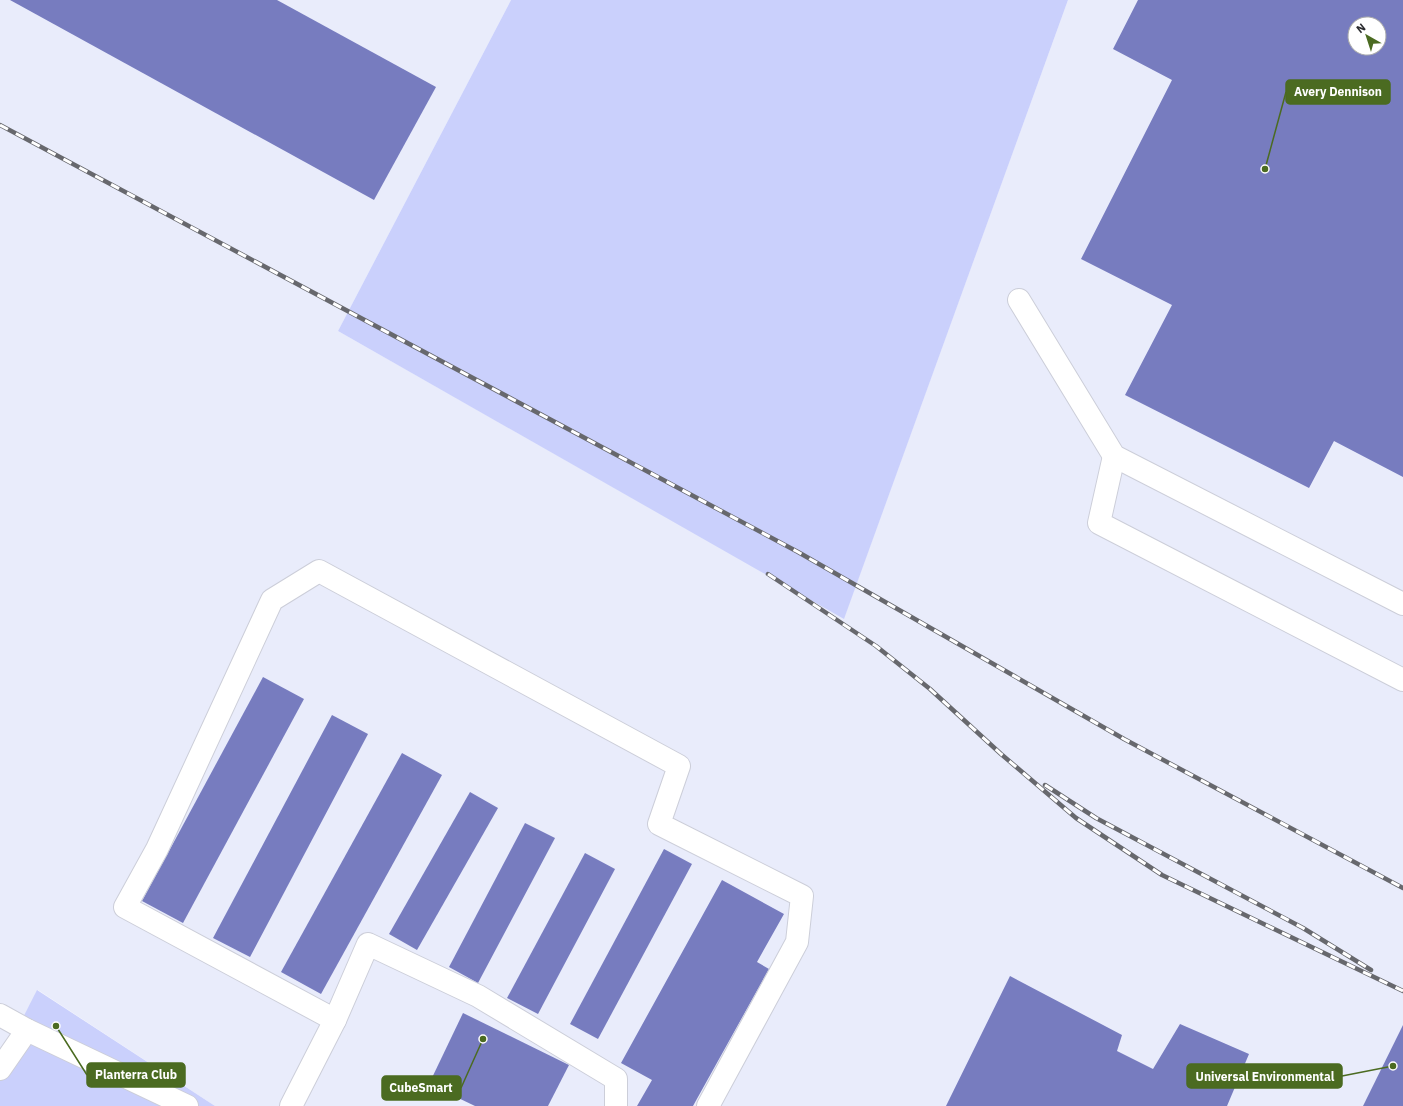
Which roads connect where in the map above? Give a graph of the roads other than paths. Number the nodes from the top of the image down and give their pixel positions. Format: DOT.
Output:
graph roads {
  1 [pos="1019,300"];
  2 [pos="1114,456"];
  3 [pos="1403,604"];
  4 [pos="1403,680"];
  5 [pos="0,1015"];
  6 [pos="335,1020"];
  7 [pos="27,1030"];
  8 [pos="0,1069"];
  9 [pos="187,1106"];
  10 [pos="291,1106"];
  11 [pos="616,1106"];
  12 [pos="708,1106"];
  1 -- 2 [label="street"];
  2 -- 3 [label="street"];
  2 -- 4 [label="street"];
  5 -- 7 [label="street"];
  6 -- 10 [label="street"];
  6 -- 11 [label="street"];
  6 -- 12 [label="street"];
  7 -- 8 [label="street"];
  7 -- 9 [label="street"];
}
